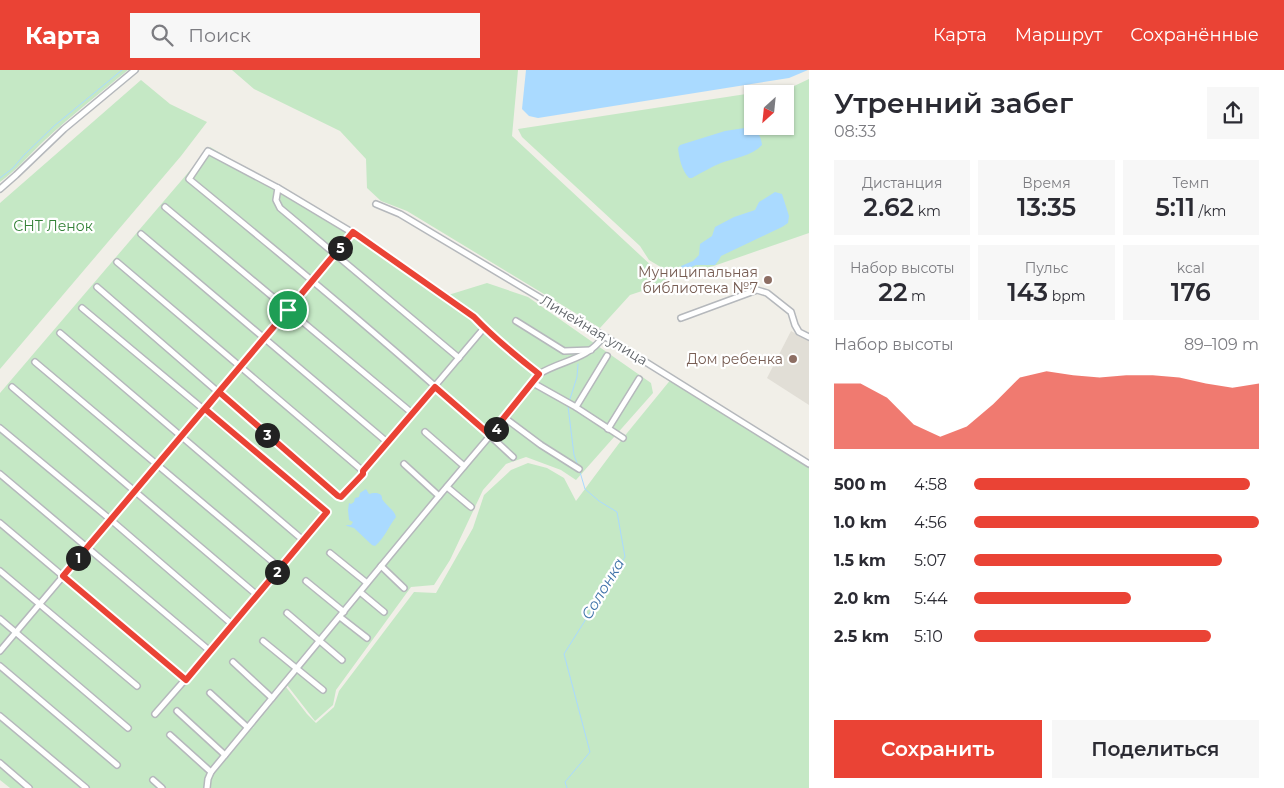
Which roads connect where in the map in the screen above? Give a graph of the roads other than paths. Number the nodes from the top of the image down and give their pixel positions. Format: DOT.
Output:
graph roads {
  1 [pos="135,70"];
  2 [pos="278,188"];
  3 [pos="0,189"];
  4 [pos="376,204"];
  5 [pos="165,207"];
  6 [pos="353,232"];
  7 [pos="141,234"];
  8 [pos="335,254"];
  9 [pos="117,262"];
  10 [pos="313,281"];
  11 [pos="97,287"];
  12 [pos="82,308"];
  13 [pos="288,310"];
  14 [pos="681,318"];
  15 [pos="516,321"];
  16 [pos="484,328"];
  17 [pos="60,333"];
  18 [pos="604,336"];
  19 [pos="809,337"];
  20 [pos="264,338"];
  21 [pos="591,350"];
  22 [pos="607,356"];
  23 [pos="459,358"];
  24 [pos="35,362"];
  25 [pos="240,366"];
  26 [pos="539,374"];
  27 [pos="639,379"];
  28 [pos="533,383"];
  29 [pos="12,387"];
  30 [pos="435,387"];
  31 [pos="219,392"];
  32 [pos="576,408"];
  33 [pos="205,409"];
  34 [pos="412,413"];
  35 [pos="505,418"];
  36 [pos="0,428"];
  37 [pos="608,429"];
  38 [pos="425,432"];
  39 [pos="181,435"];
  40 [pos="490,435"];
  41 [pos="623,438"];
  42 [pos="387,442"];
  43 [pos="513,456"];
  44 [pos="157,464"];
  45 [pos="404,464"];
  46 [pos="809,464"];
  47 [pos="464,466"];
  48 [pos="578,469"];
  49 [pos="363,471"];
  50 [pos="0,474"];
  51 [pos="447,486"];
  52 [pos="135,491"];
  53 [pos="439,496"];
  54 [pos="471,507"];
  55 [pos="111,520"];
  56 [pos="0,523"];
  57 [pos="303,540"];
  58 [pos="87,547"];
  59 [pos="330,553"];
  60 [pos="381,566"];
  61 [pos="280,568"];
  62 [pos="0,571"];
  63 [pos="63,576"];
  64 [pos="306,581"];
  65 [pos="367,583"];
  66 [pos="404,588"];
  67 [pos="360,592"];
  68 [pos="256,594"];
  69 [pos="39,604"];
  70 [pos="384,612"];
  71 [pos="288,613"];
  72 [pos="342,614"];
  73 [pos="0,619"];
  74 [pos="233,625"];
  75 [pos="16,632"];
  76 [pos="367,638"];
  77 [pos="320,640"];
  78 [pos="263,641"];
  79 [pos="0,651"];
  80 [pos="210,651"];
  81 [pos="342,660"];
  82 [pos="233,662"];
  83 [pos="0,666"];
  84 [pos="296,669"];
  85 [pos="186,680"];
  86 [pos="137,686"];
  87 [pos="323,690"];
  88 [pos="210,693"];
  89 [pos="272,698"];
  90 [pos="177,711"];
  91 [pos="155,714"];
  92 [pos="0,716"];
  93 [pos="248,727"];
  94 [pos="128,728"];
  95 [pos="170,735"];
  96 [pos="225,755"];
  97 [pos="0,763"];
  98 [pos="117,765"];
  99 [pos="210,772"];
  100 [pos="153,780"];
  101 [pos="29,788"];
  102 [pos="86,788"];
  103 [pos="162,788"];
  104 [pos="207,788"];
  1 -- 3 [label="street"];
  2 -- 6 [label="street"];
  2 -- 8 [label="street"];
  2 -- 10 [label="street"];
  4 -- 18 [label="street, Линейная улица"];
  5 -- 13 [label="street"];
  6 -- 8 [label="street"];
  6 -- 16 [label="street"];
  7 -- 20 [label="street"];
  8 -- 10 [label="street"];
  8 -- 23 [label="street"];
  9 -- 25 [label="street"];
  10 -- 13 [label="street"];
  10 -- 30 [label="street"];
  11 -- 31 [label="street"];
  12 -- 33 [label="street"];
  13 -- 20 [label="street"];
  13 -- 34 [label="street"];
  14 -- 19 [label="street"];
  15 -- 21 [label="street"];
  16 -- 23 [label="street"];
  16 -- 26 [label="street"];
  17 -- 39 [label="street"];
  18 -- 21 [label="street"];
  18 -- 46 [label="street, Линейная улица"];
  20 -- 25 [label="street"];
  20 -- 42 [label="street"];
  21 -- 26 [label="street"];
  22 -- 32 [label="street"];
  23 -- 30 [label="street"];
  24 -- 44 [label="street"];
  25 -- 31 [label="street"];
  25 -- 49 [label="street"];
  26 -- 28 [label="street"];
  27 -- 37 [label="street"];
  28 -- 32 [label="street"];
  28 -- 35 [label="street"];
  29 -- 52 [label="street"];
  30 -- 34 [label="street"];
  30 -- 40 [label="street"];
  31 -- 33 [label="street"];
  31 -- 49 [label="street"];
  32 -- 37 [label="street"];
  33 -- 39 [label="street"];
  33 -- 57 [label="street"];
  34 -- 42 [label="street"];
  35 -- 40 [label="street"];
  35 -- 48 [label="street"];
  36 -- 55 [label="street"];
  37 -- 41 [label="street"];
  38 -- 47 [label="street"];
  39 -- 44 [label="street"];
  39 -- 57 [label="street"];
  40 -- 43 [label="street"];
  40 -- 47 [label="street"];
  42 -- 49 [label="street"];
  44 -- 52 [label="street"];
  44 -- 61 [label="street"];
  45 -- 53 [label="street"];
  47 -- 51 [label="street"];
  50 -- 58 [label="street"];
  51 -- 53 [label="street"];
  51 -- 54 [label="street"];
  52 -- 55 [label="street"];
  52 -- 68 [label="street"];
  53 -- 60 [label="street"];
  55 -- 58 [label="street"];
  55 -- 74 [label="street"];
  56 -- 63 [label="street"];
  57 -- 61 [label="street"];
  58 -- 63 [label="street"];
  58 -- 80 [label="street"];
  59 -- 65 [label="street"];
  60 -- 65 [label="street"];
  60 -- 66 [label="street"];
  61 -- 74 [label="street"];
  62 -- 69 [label="street"];
  63 -- 69 [label="street"];
  63 -- 85 [label="street"];
  64 -- 72 [label="street"];
  65 -- 67 [label="street"];
  67 -- 70 [label="street"];
  67 -- 72 [label="street"];
  69 -- 75 [label="street"];
  69 -- 86 [label="street"];
  71 -- 77 [label="street"];
  72 -- 76 [label="street"];
  72 -- 77 [label="street"];
  73 -- 75 [label="street"];
  74 -- 80 [label="street"];
  75 -- 79 [label="street"];
  75 -- 94 [label="street"];
  77 -- 81 [label="street"];
  77 -- 84 [label="street"];
  78 -- 84 [label="street"];
  80 -- 85 [label="street"];
  82 -- 89 [label="street"];
  83 -- 98 [label="street"];
  84 -- 87 [label="street"];
  84 -- 89 [label="street"];
  85 -- 91 [label="street"];
  88 -- 93 [label="street"];
  89 -- 93 [label="street"];
  90 -- 96 [label="street"];
  92 -- 102 [label="street"];
  93 -- 96 [label="street"];
  95 -- 99 [label="street"];
  96 -- 99 [label="street"];
  97 -- 101 [label="street"];
  99 -- 104 [label="street"];
  100 -- 103 [label="street"];
}
